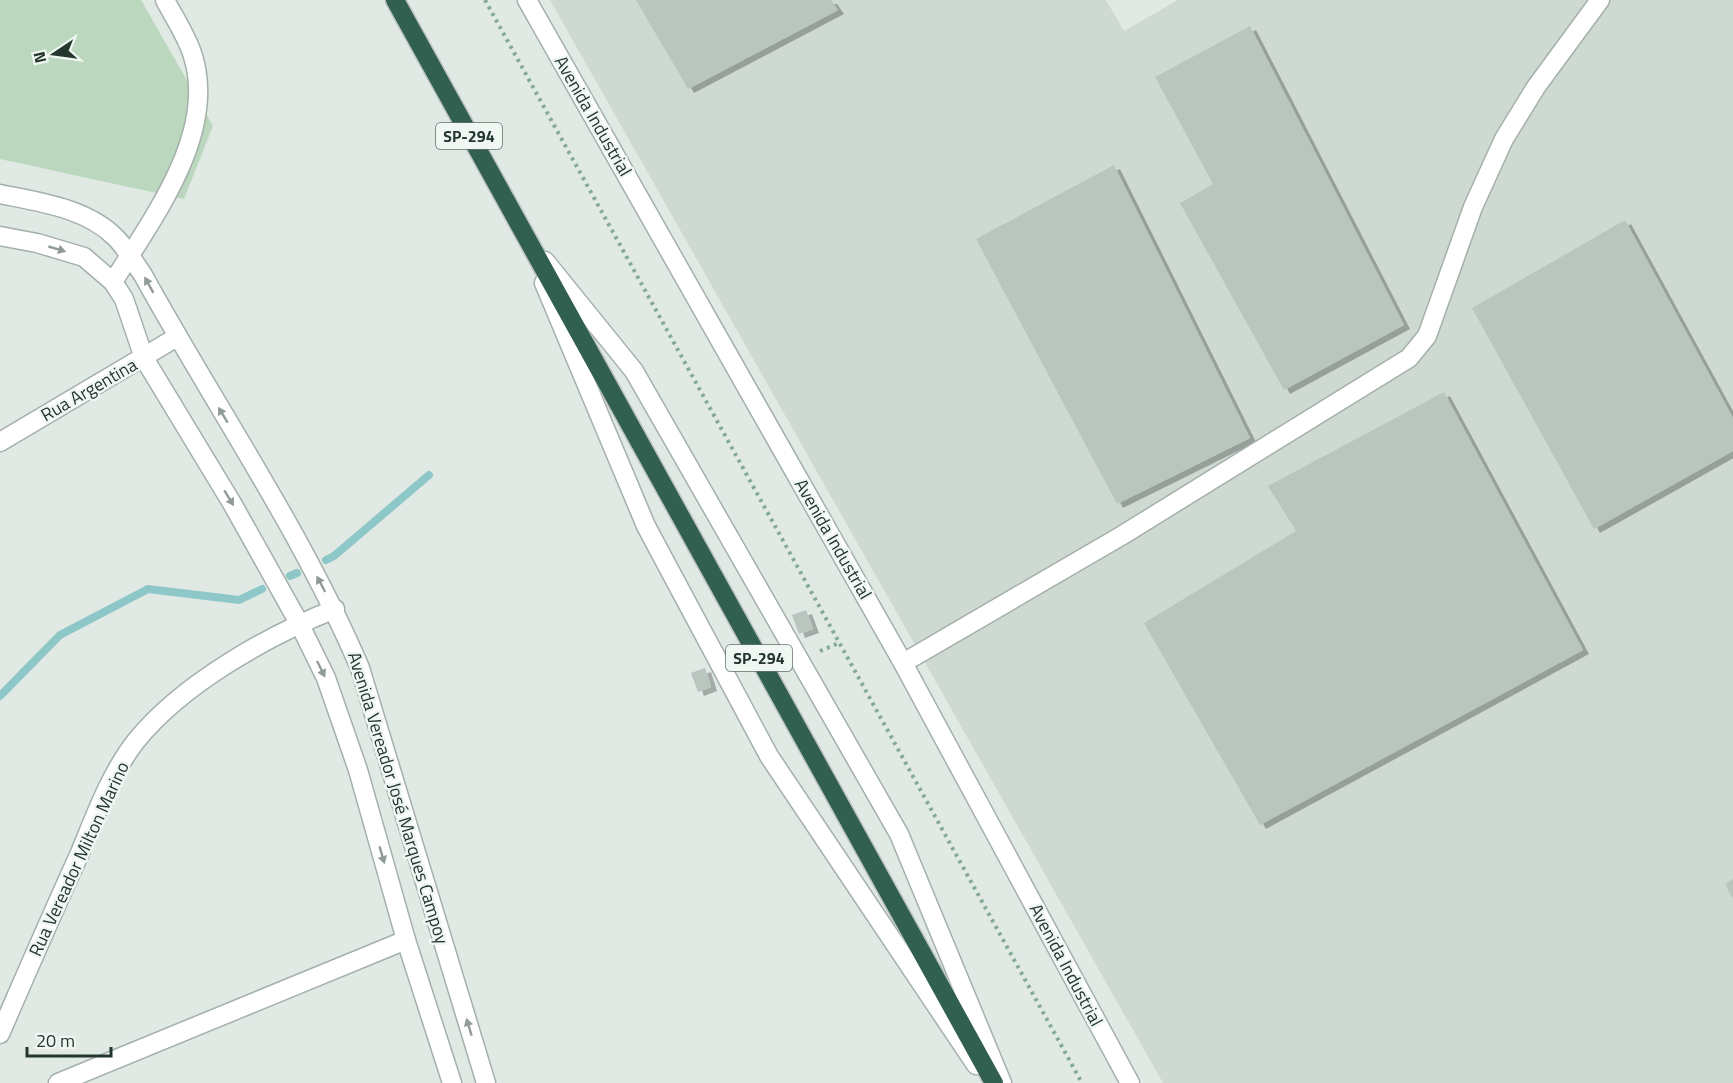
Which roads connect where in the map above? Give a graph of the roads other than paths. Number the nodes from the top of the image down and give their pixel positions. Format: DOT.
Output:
graph roads {
  1 [pos="165,0"];
  2 [pos="388,0"];
  3 [pos="395,0"];
  4 [pos="527,0"];
  5 [pos="1600,0"];
  6 [pos="414,38"];
  7 [pos="0,194"];
  8 [pos="523,234"];
  9 [pos="0,236"];
  10 [pos="130,255"];
  11 [pos="113,282"];
  12 [pos="177,337"];
  13 [pos="144,358"];
  14 [pos="0,442"];
  15 [pos="334,609"];
  16 [pos="298,623"];
  17 [pos="903,663"];
  18 [pos="406,940"];
  19 [pos="0,1034"];
  20 [pos="58,1083"];
  21 [pos="452,1083"];
  22 [pos="486,1083"];
  23 [pos="988,1083"];
  24 [pos="994,1083"];
  25 [pos="1002,1083"];
  26 [pos="1130,1083"];
  1 -- 10 [label="street"];
  2 -- 6 [label="highway, SP-294"];
  3 -- 6 [label="highway, SP-294"];
  4 -- 17 [label="street, Avenida Industrial"];
  5 -- 17 [label="street"];
  6 -- 8 [label="highway, SP-294"];
  7 -- 10 [label="street, Avenida Vereador José Marques Campoy"];
  8 -- 23 [label="street"];
  8 -- 24 [label="highway, SP-294"];
  8 -- 25 [label="street"];
  9 -- 11 [label="street, one-way"];
  10 -- 11 [label="street"];
  12 -- 10 [label="street, Avenida Vereador José Marques Campoy, one-way"];
  11 -- 13 [label="street, Avenida Vereador José Marques Campoy"];
  12 -- 13 [label="street, Rua Argentina"];
  15 -- 12 [label="street, Avenida Vereador José Marques Campoy, one-way"];
  13 -- 14 [label="street, Rua Argentina"];
  13 -- 16 [label="street, Avenida Vereador José Marques Campoy, one-way"];
  15 -- 16 [label="street, Rua Vereador Milton Marino"];
  22 -- 15 [label="street, Avenida Vereador José Marques Campoy, one-way"];
  16 -- 18 [label="street, Avenida Vereador José Marques Campoy, one-way"];
  16 -- 19 [label="street, Rua Vereador Milton Marino"];
  17 -- 26 [label="street, Avenida Industrial"];
  18 -- 20 [label="street"];
  18 -- 21 [label="street, Avenida Vereador José Marques Campoy"];
}
